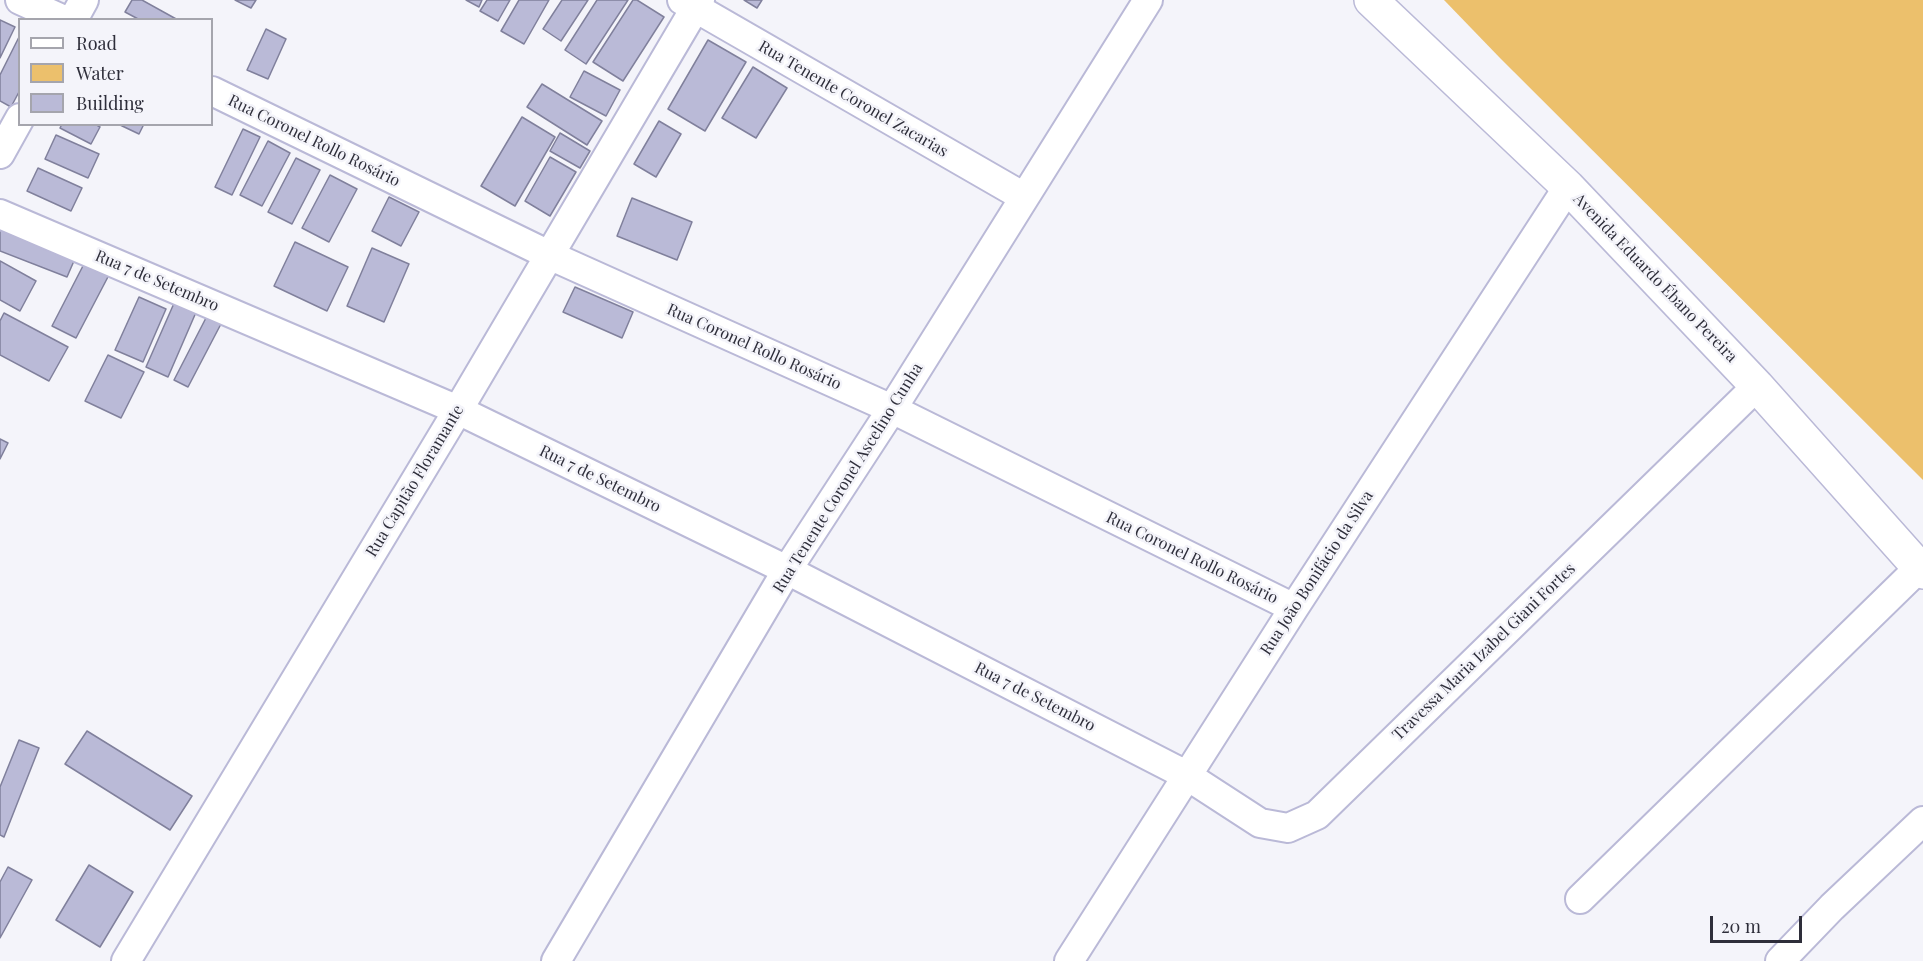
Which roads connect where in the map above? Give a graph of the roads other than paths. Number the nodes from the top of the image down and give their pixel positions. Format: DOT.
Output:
graph roads {
  1 [pos="20,0"];
  2 [pos="84,0"];
  3 [pos="1148,0"];
  4 [pos="1371,0"];
  5 [pos="692,2"];
  6 [pos="60,18"];
  7 [pos="74,18"];
  8 [pos="213,91"];
  9 [pos="18,122"];
  10 [pos="0,154"];
  11 [pos="1568,187"];
  12 [pos="1024,197"];
  13 [pos="0,214"];
  14 [pos="549,255"];
  15 [pos="1757,386"];
  16 [pos="458,410"];
  17 [pos="892,410"];
  18 [pos="788,570"];
  19 [pos="1921,570"];
  20 [pos="1294,608"];
  21 [pos="1186,775"];
  22 [pos="1923,821"];
  23 [pos="1580,899"];
  24 [pos="126,961"];
  25 [pos="556,961"];
  26 [pos="1069,961"];
  27 [pos="1780,961"];
  1 -- 6 [label="street"];
  2 -- 7 [label="street"];
  3 -- 12 [label="street, Rua Tenente Coronel Ascelino Cunha"];
  4 -- 11 [label="main road, Avenida Eduardo Ébano Pereira"];
  5 -- 12 [label="street, Rua Tenente Coronel Zacarias"];
  5 -- 14 [label="street, Rua Capitão Floramante"];
  8 -- 14 [label="street, Rua Coronel Rollo Rosário"];
  9 -- 10 [label="street"];
  11 -- 15 [label="main road, Avenida Eduardo Ébano Pereira"];
  11 -- 20 [label="street, Rua João Bonifácio da Silva"];
  12 -- 17 [label="street, Rua Tenente Coronel Ascelino Cunha"];
  13 -- 16 [label="street, Rua 7 de Setembro"];
  14 -- 16 [label="street, Rua Capitão Floramante"];
  14 -- 17 [label="street, Rua Coronel Rollo Rosário"];
  15 -- 19 [label="main road, Avenida Eduardo Ébano Pereira"];
  15 -- 21 [label="street, Travessa Maria Izabel Giani Fortes"];
  16 -- 18 [label="street, Rua 7 de Setembro"];
  16 -- 24 [label="street, Rua Capitão Floramante"];
  17 -- 18 [label="street, Rua Tenente Coronel Ascelino Cunha"];
  17 -- 20 [label="street, Rua Coronel Rollo Rosário"];
  18 -- 21 [label="street, Rua 7 de Setembro"];
  18 -- 25 [label="street, Rua Tenente Coronel Ascelino Cunha"];
  19 -- 23 [label="street"];
  20 -- 21 [label="street, Rua João Bonifácio da Silva"];
  21 -- 26 [label="street, Rua João Bonifácio da Silva"];
  22 -- 27 [label="street"];
}
